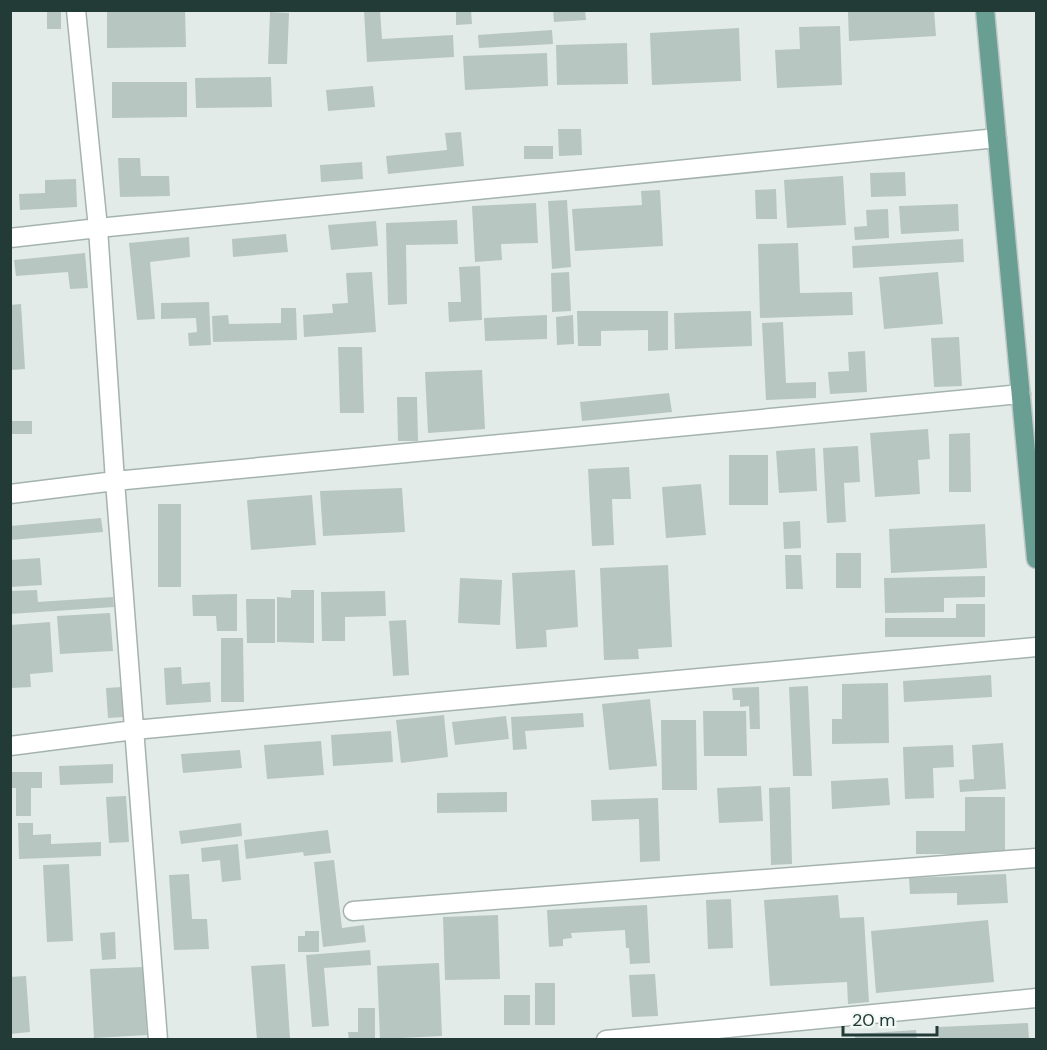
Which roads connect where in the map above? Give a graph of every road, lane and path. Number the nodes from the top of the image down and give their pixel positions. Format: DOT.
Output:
graph roads {
  1 [pos="76,10"];
  2 [pos="985,10"];
  3 [pos="997,138"];
  4 [pos="98,228"];
  5 [pos="10,238"];
  6 [pos="1021,394"];
  7 [pos="115,481"];
  8 [pos="10,494"];
  9 [pos="1036,559"];
  10 [pos="1036,647"];
  11 [pos="134,730"];
  12 [pos="10,746"];
  13 [pos="1036,858"];
  14 [pos="353,911"];
  15 [pos="1036,998"];
  16 [pos="158,1040"];
  17 [pos="606,1040"];
  1 -- 4 [label="street"];
  2 -- 3 [label="main road"];
  3 -- 4 [label="street"];
  3 -- 6 [label="main road"];
  4 -- 5 [label="street"];
  4 -- 7 [label="street"];
  6 -- 7 [label="street"];
  6 -- 9 [label="main road"];
  7 -- 8 [label="street"];
  7 -- 11 [label="street"];
  10 -- 11 [label="street"];
  11 -- 12 [label="street"];
  11 -- 16 [label="street"];
  13 -- 14 [label="street"];
  15 -- 17 [label="street"];
}
